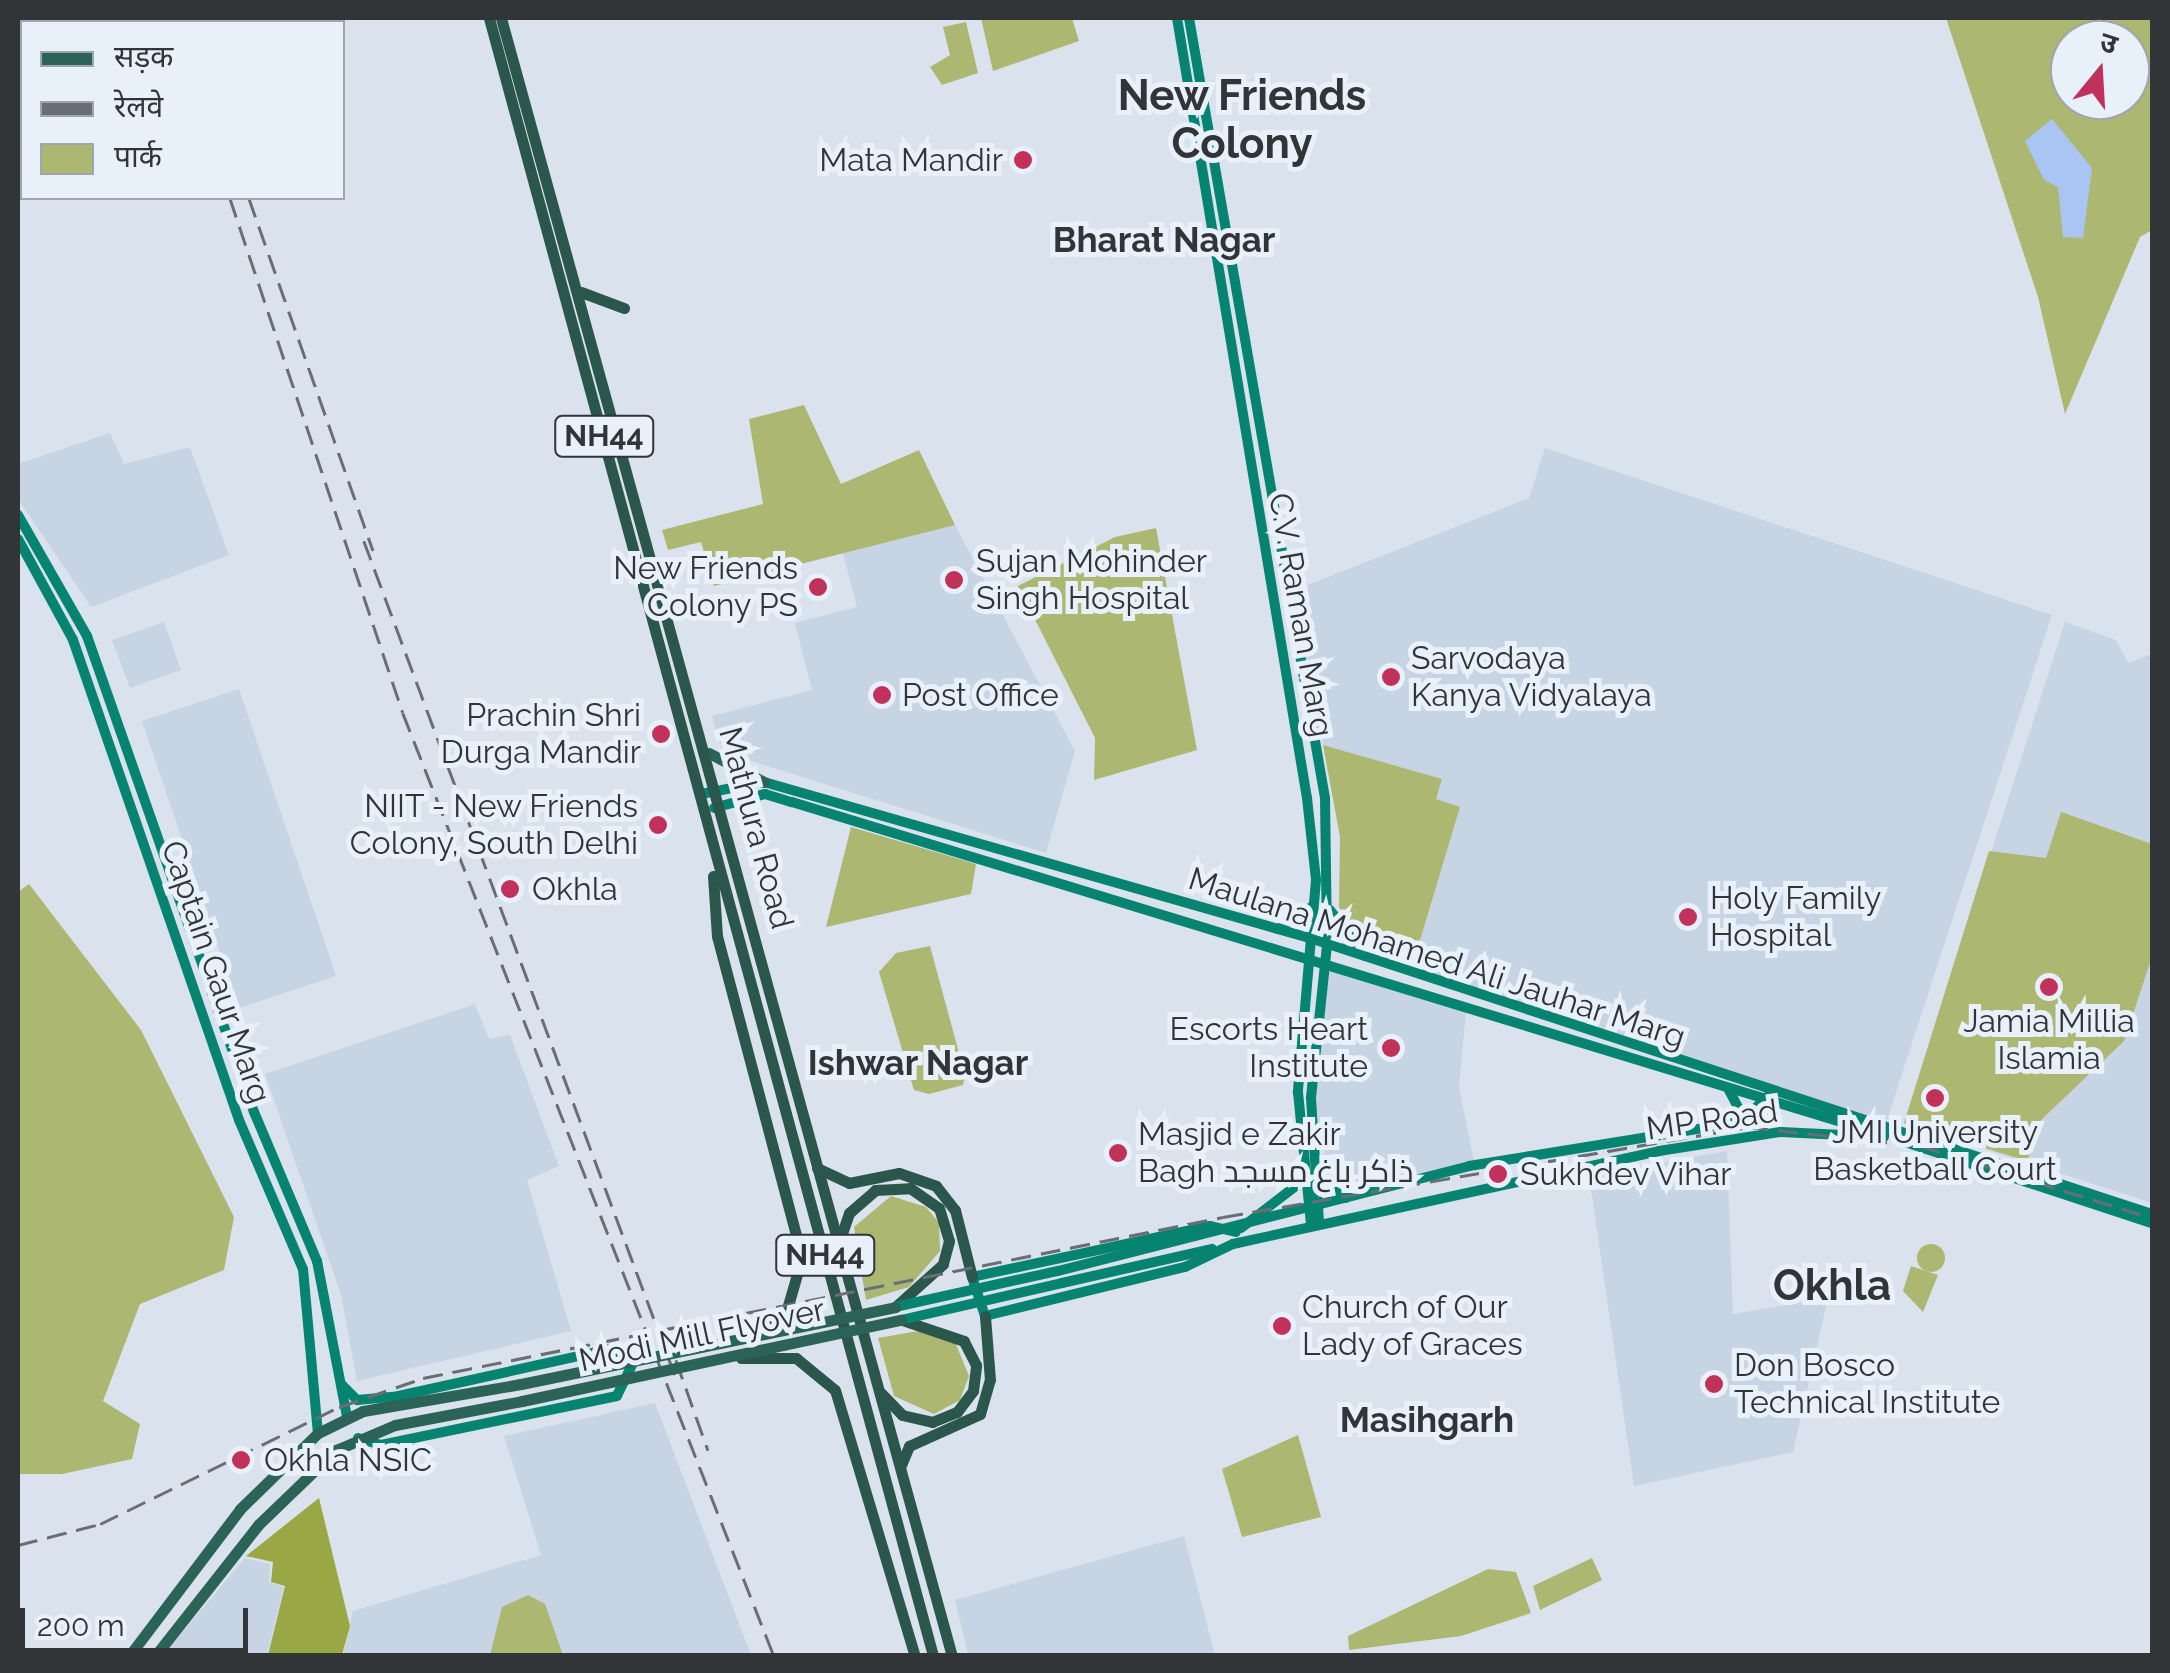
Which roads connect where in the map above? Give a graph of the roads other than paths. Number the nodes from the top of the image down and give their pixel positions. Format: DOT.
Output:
graph roads {
  1 [pos="490,18"];
  2 [pos="501,18"];
  3 [pos="1177,18"];
  4 [pos="1190,18"];
  5 [pos="578,289"];
  6 [pos="624,308"];
  7 [pos="18,516"];
  8 [pos="18,539"];
  9 [pos="709,753"];
  10 [pos="764,782"];
  11 [pos="719,788"];
  12 [pos="701,794"];
  13 [pos="723,804"];
  14 [pos="704,813"];
  15 [pos="712,857"];
  16 [pos="1315,904"];
  17 [pos="1328,908"];
  18 [pos="1278,929"];
  19 [pos="1313,939"];
  20 [pos="1327,945"];
  21 [pos="1312,954"];
  22 [pos="1326,958"];
  23 [pos="1369,960"];
  24 [pos="1721,1083"];
  25 [pos="1768,1095"];
  26 [pos="1756,1113"];
  27 [pos="1717,1126"];
  28 [pos="1767,1133"];
  29 [pos="1888,1133"];
  30 [pos="818,1168"];
  31 [pos="1301,1178"];
  32 [pos="1314,1178"];
  33 [pos="1366,1193"];
  34 [pos="1312,1209"];
  35 [pos="2152,1214"];
  36 [pos="1315,1224"];
  37 [pos="2152,1224"];
  38 [pos="1235,1238"];
  39 [pos="838,1244"];
  40 [pos="1188,1248"];
  41 [pos="972,1277"];
  42 [pos="895,1307"];
  43 [pos="985,1316"];
  44 [pos="900,1320"];
  45 [pos="735,1342"];
  46 [pos="727,1360"];
  47 [pos="340,1383"];
  48 [pos="878,1390"];
  49 [pos="379,1398"];
  50 [pos="364,1410"];
  51 [pos="347,1417"];
  52 [pos="318,1433"];
  53 [pos="357,1438"];
  54 [pos="901,1472"];
  55 [pos="129,1656"];
  56 [pos="155,1656"];
  57 [pos="915,1656"];
  58 [pos="932,1656"];
  59 [pos="952,1656"];
  1 -- 12 [label="highway, Mathura Road / NH44"];
  2 -- 5 [label="highway, Mathura Road / NH44"];
  3 -- 16 [label="main road, C.V. Raman Marg"];
  4 -- 17 [label="main road, C.V. Raman Marg"];
  5 -- 6 [label="highway"];
  5 -- 9 [label="highway, Mathura Road / NH44"];
  7 -- 47 [label="main road, Captain Gaur Marg"];
  8 -- 52 [label="main road, Captain Gaur Marg"];
  9 -- 10 [label="main road"];
  9 -- 11 [label="highway, Mathura Road / NH44"];
  10 -- 11 [label="main road, Maulana Mohamed Ali Jauhar Marg"];
  10 -- 18 [label="main road, Maulana Mohamed Ali Jauhar Marg"];
  11 -- 12 [label="main road, Maulana Mohamed Ali Jauhar Marg"];
  11 -- 13 [label="highway, Mathura Road / NH44"];
  12 -- 14 [label="highway, Mathura Road / NH44"];
  13 -- 14 [label="main road, Maulana Mohamed Ali Jauhar Marg"];
  13 -- 21 [label="main road, Maulana Mohamed Ali Jauhar Marg"];
  13 -- 30 [label="highway, Mathura Road / NH44"];
  14 -- 15 [label="highway, Mathura Road / NH44"];
  15 -- 45 [label="highway, bridge"];
  15 -- 58 [label="highway, Mathura Road / NH44"];
  16 -- 18 [label="main road"];
  16 -- 19 [label="main road, C.V. Raman Marg"];
  17 -- 20 [label="main road, C.V. Raman Marg"];
  17 -- 23 [label="main road"];
  18 -- 19 [label="main road, Maulana Mohamed Ali Jauhar Marg"];
  19 -- 20 [label="main road, Maulana Mohamed Ali Jauhar Marg"];
  19 -- 21 [label="main road, C.V. Raman Marg"];
  20 -- 22 [label="main road, C.V. Raman Marg"];
  20 -- 23 [label="main road, Maulana Mohamed Ali Jauhar Marg"];
  21 -- 22 [label="main road, Maulana Mohamed Ali Jauhar Marg"];
  21 -- 31 [label="main road, C.V. Raman Marg"];
  22 -- 24 [label="main road, Maulana Mohamed Ali Jauhar Marg"];
  22 -- 32 [label="main road, C.V. Raman Marg"];
  23 -- 25 [label="main road, Maulana Mohamed Ali Jauhar Marg"];
  24 -- 25 [label="main road, Maulana Mohamed Ali Jauhar Marg"];
  24 -- 27 [label="main road"];
  25 -- 26 [label="main road, MP Road"];
  25 -- 29 [label="main road, Maulana Mohamed Ali Jauhar Marg"];
  26 -- 27 [label="main road, MP Road"];
  26 -- 28 [label="main road"];
  27 -- 33 [label="main road, MP Road"];
  28 -- 29 [label="main road, MP Road"];
  28 -- 36 [label="main road, MP Road"];
  29 -- 35 [label="main road, Maulana Mohamed Ali Jauhar Marg"];
  29 -- 37 [label="main road, Maulana Mohamed Ali Jauhar Marg"];
  30 -- 39 [label="highway, Mathura Road / NH44"];
  30 -- 41 [label="highway"];
  31 -- 34 [label="main road, C.V. Raman Marg"];
  31 -- 38 [label="main road"];
  32 -- 33 [label="main road"];
  32 -- 34 [label="main road, C.V. Raman Marg"];
  33 -- 34 [label="main road, MP Road"];
  34 -- 36 [label="main road, C.V. Raman Marg"];
  34 -- 38 [label="main road, MP Road"];
  36 -- 38 [label="main road, MP Road"];
  38 -- 40 [label="main road, Modi Mill Flyover"];
  38 -- 41 [label="main road"];
  38 -- 43 [label="main road"];
  39 -- 42 [label="highway"];
  39 -- 48 [label="highway, Mathura Road / NH44"];
  40 -- 42 [label="main road, Modi Mill Flyover, bridge"];
  40 -- 44 [label="main road, Modi Mill Flyover, bridge"];
  41 -- 43 [label="main road"];
  42 -- 45 [label="main road, Modi Mill Flyover, bridge"];
  43 -- 54 [label="highway"];
  44 -- 46 [label="main road, Modi Mill Flyover, bridge"];
  44 -- 48 [label="highway"];
  45 -- 50 [label="main road, Modi Mill Flyover, bridge"];
  46 -- 53 [label="main road, Modi Mill Flyover, bridge"];
  46 -- 57 [label="highway, bridge"];
  47 -- 49 [label="main road"];
  47 -- 51 [label="main road, Captain Gaur Marg"];
  48 -- 54 [label="highway, Mathura Road / NH44"];
  49 -- 50 [label="main road"];
  49 -- 53 [label="main road"];
  50 -- 51 [label="main road"];
  51 -- 52 [label="main road"];
  52 -- 55 [label="main road"];
  53 -- 56 [label="main road"];
  54 -- 59 [label="highway, Mathura Road / NH44"];
}
